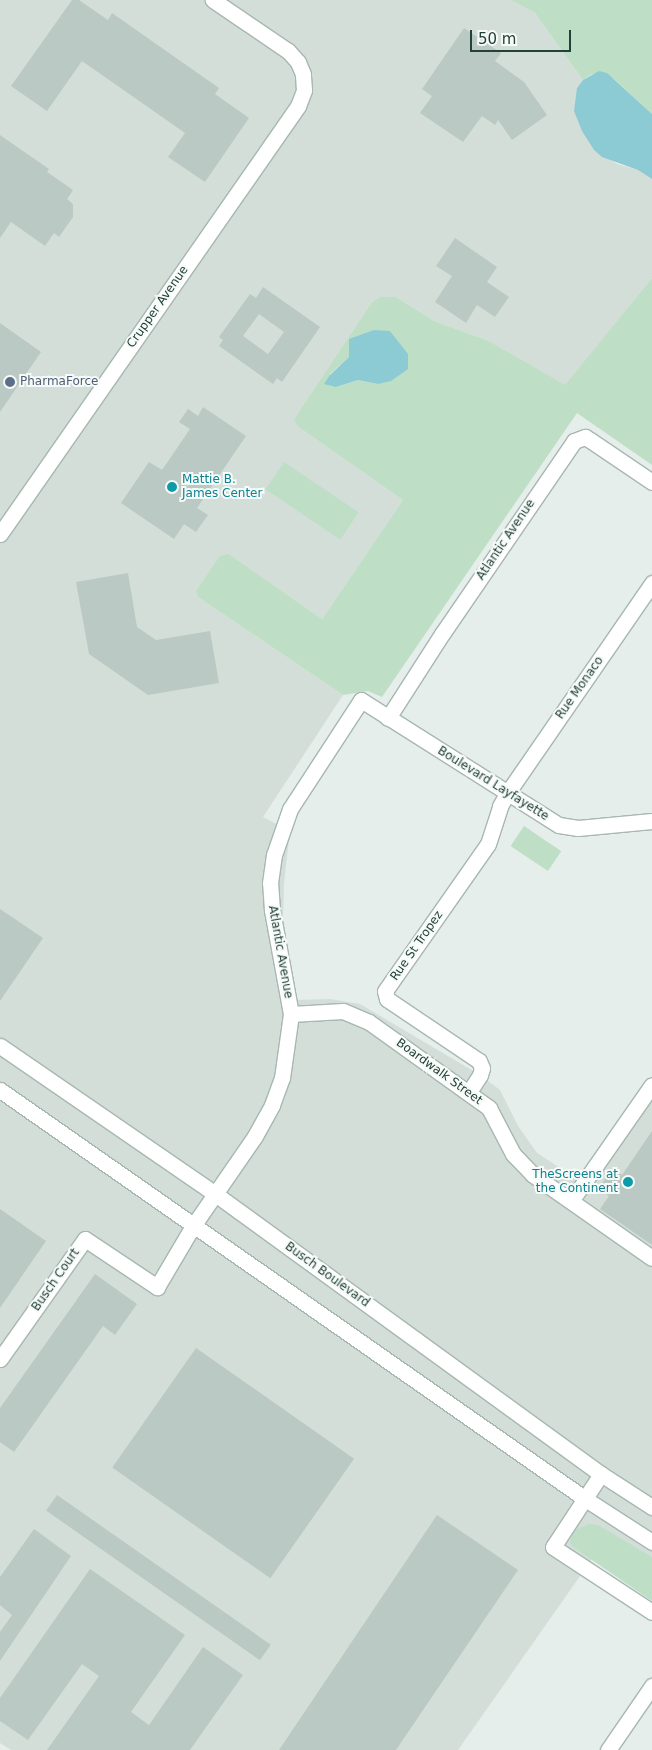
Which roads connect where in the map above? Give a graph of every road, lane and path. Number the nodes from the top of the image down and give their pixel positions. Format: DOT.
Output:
graph roads {
  1 [pos="214,0"];
  2 [pos="652,482"];
  3 [pos="0,534"];
  4 [pos="652,583"];
  5 [pos="352,712"];
  6 [pos="388,718"];
  7 [pos="508,792"];
  8 [pos="652,821"];
  9 [pos="290,1014"];
  10 [pos="0,1046"];
  11 [pos="652,1085"];
  12 [pos="0,1090"];
  13 [pos="469,1092"];
  14 [pos="214,1194"];
  15 [pos="571,1201"];
  16 [pos="193,1226"];
  17 [pos="652,1258"];
  18 [pos="0,1359"];
  19 [pos="601,1474"];
  20 [pos="584,1498"];
  21 [pos="652,1507"];
  22 [pos="652,1542"];
  23 [pos="652,1612"];
  24 [pos="652,1686"];
  25 [pos="608,1750"];
  1 -- 3 [label="street, Crupper Avenue"];
  2 -- 6 [label="street, Atlantic Avenue"];
  4 -- 7 [label="street, Rue Monaco"];
  5 -- 6 [label="street, Boulevard Layfayette"];
  5 -- 9 [label="street, Atlantic Avenue"];
  6 -- 7 [label="street, Boulevard Layfayette"];
  7 -- 8 [label="street, Boulevard Layfayette"];
  7 -- 13 [label="street, Rue St Tropez"];
  9 -- 13 [label="street, Boardwalk Street"];
  9 -- 14 [label="street, Atlantic Avenue"];
  10 -- 14 [label="street, Busch Boulevard"];
  11 -- 15 [label="street"];
  12 -- 16 [label="street"];
  13 -- 15 [label="street, Boardwalk Street"];
  14 -- 16 [label="street, Busch Court"];
  14 -- 19 [label="street, Busch Boulevard"];
  15 -- 17 [label="street, Boardwalk Street"];
  16 -- 18 [label="street, Busch Court"];
  16 -- 20 [label="street"];
  19 -- 20 [label="street"];
  19 -- 21 [label="street, Busch Boulevard"];
  20 -- 22 [label="street"];
  20 -- 23 [label="street"];
  24 -- 25 [label="street"];
}
